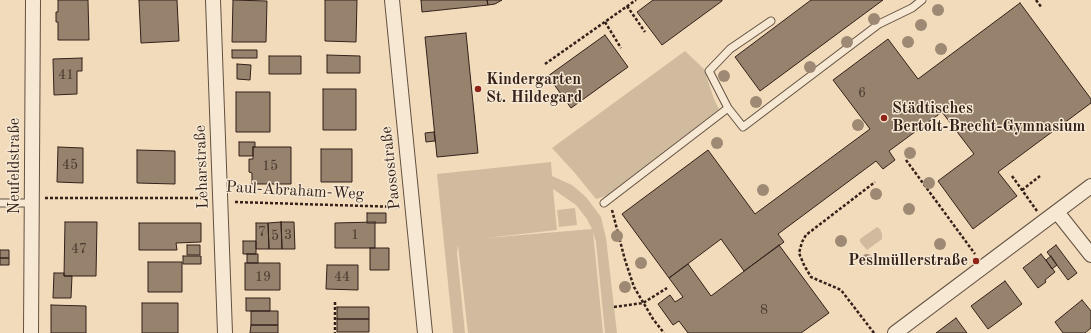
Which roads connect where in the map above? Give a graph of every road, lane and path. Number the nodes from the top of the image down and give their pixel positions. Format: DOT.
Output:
graph roads {
  1 [pos="33,0"];
  2 [pos="213,0"];
  3 [pos="392,0"];
  4 [pos="636,0"];
  5 [pos="922,0"];
  6 [pos="1036,0"];
  7 [pos="628,6"];
  8 [pos="1042,8"];
  9 [pos="771,21"];
  10 [pos="605,22"];
  11 [pos="645,32"];
  12 [pos="621,48"];
  13 [pos="545,64"];
  14 [pos="728,108"];
  15 [pos="906,160"];
  16 [pos="1012,176"];
  17 [pos="1040,176"];
  18 [pos="875,182"];
  19 [pos="1091,186"];
  20 [pos="1022,190"];
  21 [pos="220,199"];
  22 [pos="32,200"];
  23 [pos="606,201"];
  24 [pos="0,203"];
  25 [pos="412,207"];
  26 [pos="1057,212"];
  27 [pos="1041,216"];
  28 [pos="1091,255"];
  29 [pos="979,260"];
  30 [pos="667,288"];
  31 [pos="335,302"];
  32 [pos="644,303"];
  33 [pos="614,307"];
  34 [pos="31,333"];
  35 [pos="225,333"];
  36 [pos="335,333"];
  37 [pos="425,333"];
  38 [pos="664,333"];
  39 [pos="874,333"];
  40 [pos="896,333"];
  1 -- 22 [label="street, Neufeldstraße"];
  2 -- 21 [label="street, Leharstraße"];
  3 -- 25 [label="street, Paosostraße"];
  4 -- 7 [label="path"];
  5 -- 14 [label="lane"];
  6 -- 8 [label="path"];
  7 -- 10 [label="path"];
  7 -- 11 [label="path"];
  9 -- 14 [label="lane"];
  10 -- 12 [label="path"];
  10 -- 13 [label="path"];
  14 -- 23 [label="lane"];
  15 -- 29 [label="path"];
  16 -- 20 [label="path"];
  17 -- 20 [label="path"];
  18 -- 39 [label="path"];
  19 -- 26 [label="street"];
  20 -- 27 [label="path"];
  21 -- 22 [label="path, Paul-Abraham-Weg"];
  21 -- 25 [label="path, Paul-Abraham-Weg"];
  21 -- 35 [label="street, Leharstraße"];
  22 -- 24 [label="lane"];
  22 -- 34 [label="street, Neufeldstraße"];
  23 -- 32 [label="path"];
  25 -- 37 [label="street, Paosostraße"];
  26 -- 28 [label="street"];
  26 -- 40 [label="street"];
  30 -- 32 [label="path"];
  31 -- 36 [label="path"];
  32 -- 33 [label="path"];
  32 -- 38 [label="path"];
}
